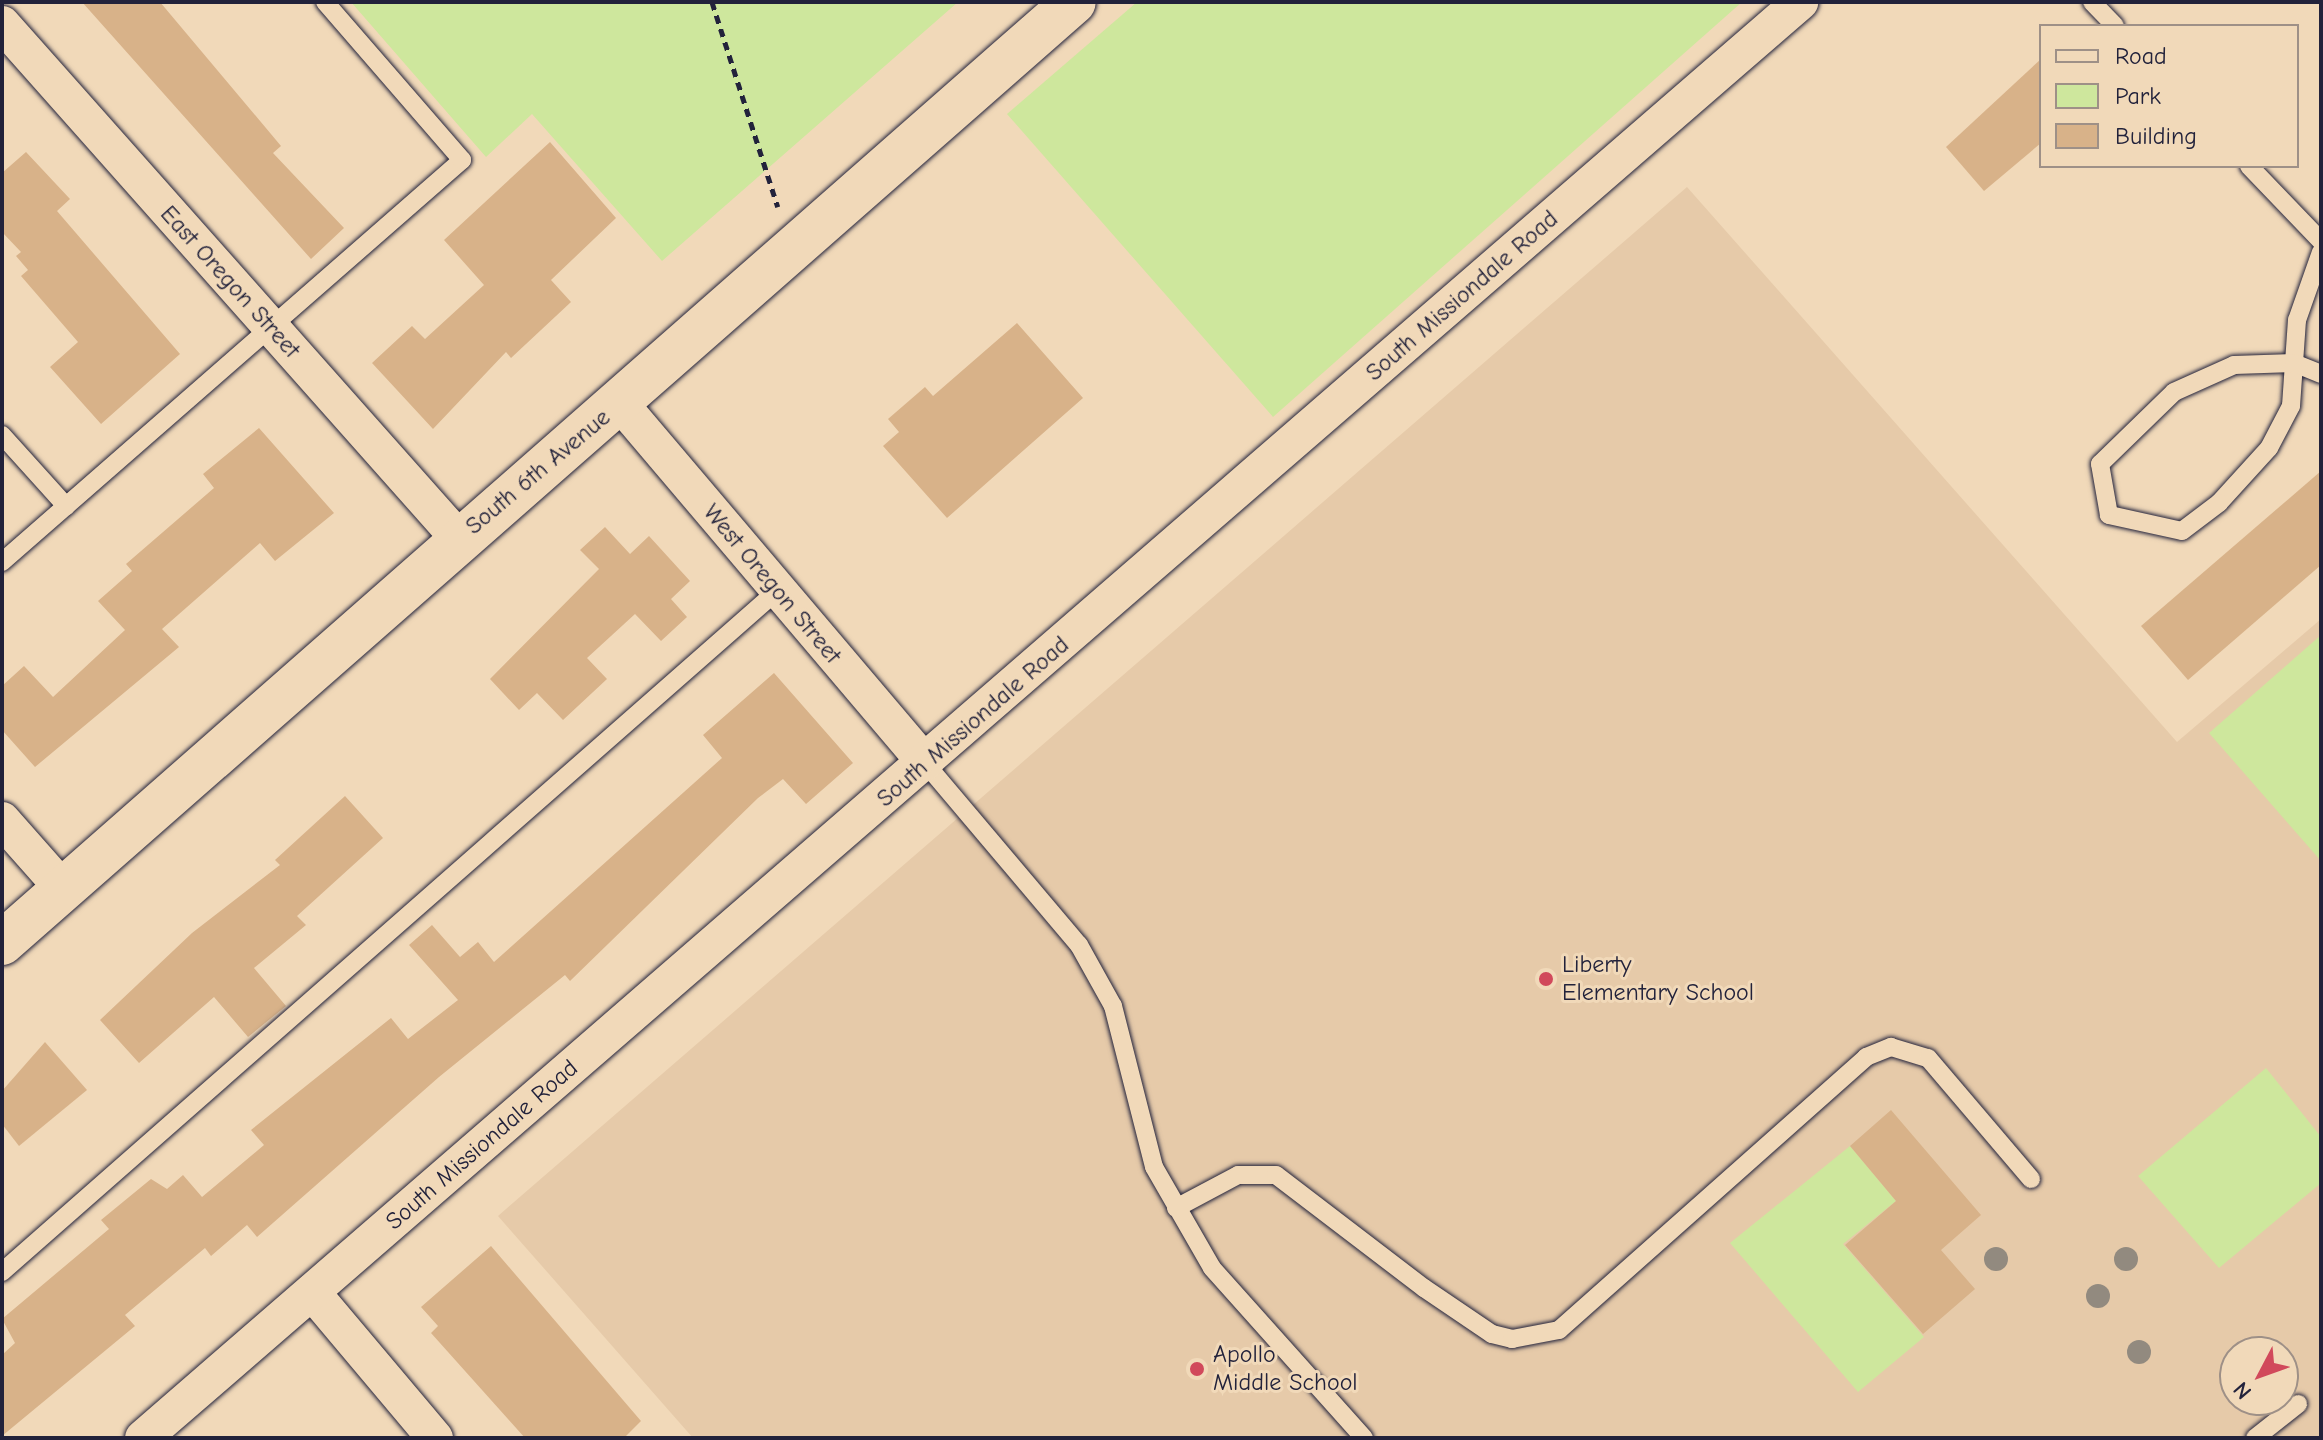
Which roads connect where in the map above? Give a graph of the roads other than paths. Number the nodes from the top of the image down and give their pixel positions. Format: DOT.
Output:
graph roads {
  1 [pos="325,2"];
  2 [pos="1074,2"];
  3 [pos="1800,2"];
  4 [pos="2092,2"];
  5 [pos="2,24"];
  6 [pos="2113,24"];
  7 [pos="2251,168"];
  8 [pos="2321,241"];
  9 [pos="2321,252"];
  10 [pos="271,328"];
  11 [pos="2294,363"];
  12 [pos="2321,374"];
  13 [pos="620,403"];
  14 [pos="2,435"];
  15 [pos="66,506"];
  16 [pos="459,539"];
  17 [pos="2,562"];
  18 [pos="777,591"];
  19 [pos="925,763"];
  20 [pos="2,820"];
  21 [pos="63,889"];
  22 [pos="2,943"];
  23 [pos="2031,1179"];
  24 [pos="1176,1208"];
  25 [pos="2,1272"];
  26 [pos="312,1292"];
  27 [pos="2283,1416"];
  28 [pos="143,1438"];
  29 [pos="435,1438"];
  30 [pos="1364,1438"];
  31 [pos="2255,1438"];
  1 -- 10 [label="lane"];
  2 -- 13 [label="street, South 6th Avenue"];
  3 -- 19 [label="street, South Missiondale Road"];
  4 -- 6 [label="lane"];
  5 -- 10 [label="street, East Oregon Street"];
  7 -- 8 [label="lane"];
  9 -- 11 [label="lane"];
  10 -- 15 [label="lane"];
  10 -- 16 [label="street, East Oregon Street"];
  11 -- 11 [label="lane"];
  11 -- 12 [label="lane"];
  13 -- 16 [label="street, South 6th Avenue"];
  13 -- 18 [label="street, West Oregon Street"];
  14 -- 15 [label="lane"];
  15 -- 17 [label="lane"];
  16 -- 21 [label="street, South 6th Avenue"];
  18 -- 19 [label="street, West Oregon Street"];
  18 -- 25 [label="lane"];
  19 -- 24 [label="lane"];
  19 -- 26 [label="street, South Missiondale Road"];
  20 -- 21 [label="street"];
  21 -- 22 [label="street, South 6th Avenue"];
  23 -- 24 [label="lane"];
  24 -- 30 [label="lane"];
  26 -- 28 [label="street, South Missiondale Road"];
  26 -- 29 [label="street"];
  27 -- 31 [label="lane"];
}
